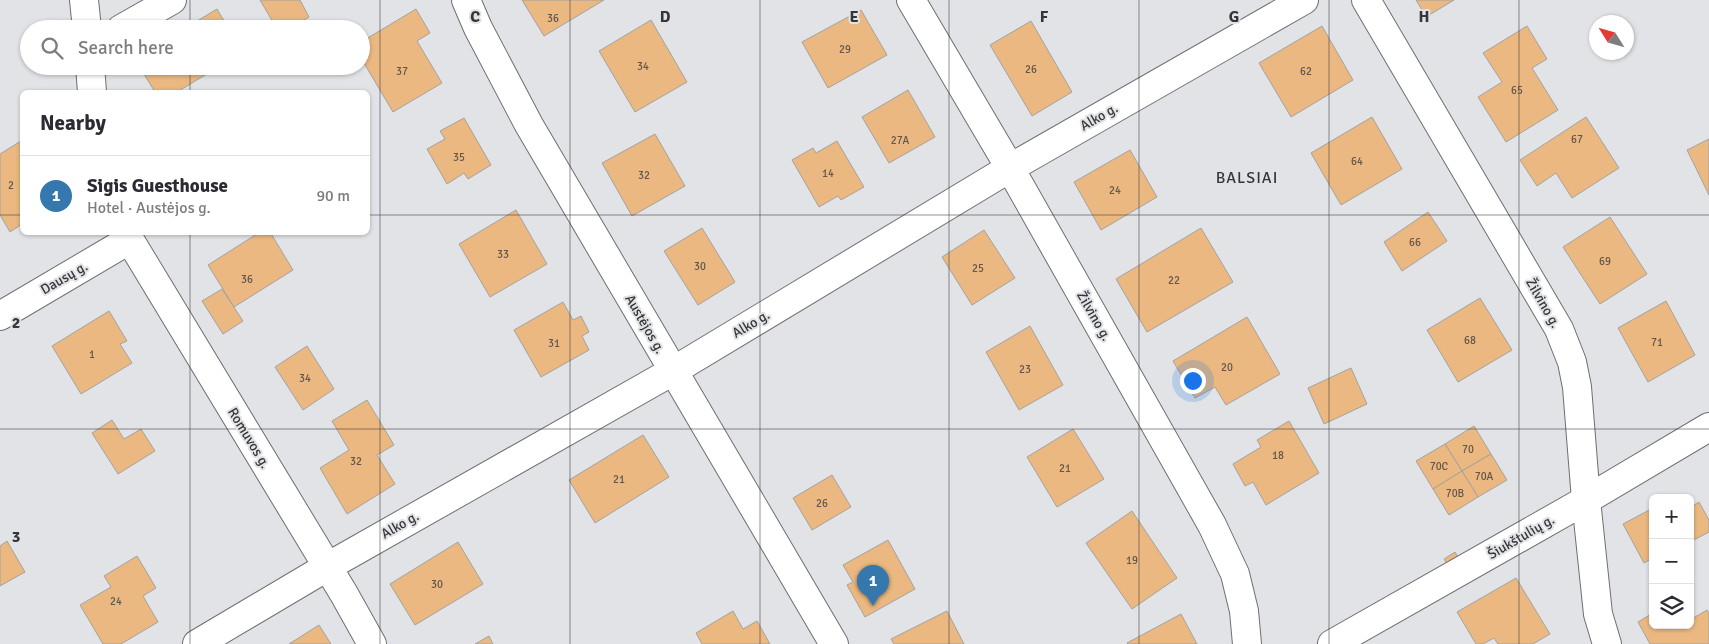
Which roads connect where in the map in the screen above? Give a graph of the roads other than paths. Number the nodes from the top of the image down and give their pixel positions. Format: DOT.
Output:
graph roads {
  1 [pos="84,0"];
  2 [pos="172,0"];
  3 [pos="466,0"];
  4 [pos="911,0"];
  5 [pos="1304,0"];
  6 [pos="1366,0"];
  7 [pos="86,20"];
  8 [pos="137,20"];
  9 [pos="91,75"];
  10 [pos="92,90"];
  11 [pos="1010,168"];
  12 [pos="127,236"];
  13 [pos="0,316"];
  14 [pos="673,371"];
  15 [pos="1709,427"];
  16 [pos="1586,500"];
  17 [pos="327,567"];
  18 [pos="197,644"];
  19 [pos="372,644"];
  20 [pos="834,644"];
  21 [pos="1247,644"];
  22 [pos="1332,644"];
  23 [pos="1607,644"];
  1 -- 7 [label="street"];
  2 -- 8 [label="street"];
  3 -- 14 [label="street, Austėjos g."];
  4 -- 11 [label="street, Žilvino g."];
  5 -- 11 [label="street, Alko g."];
  6 -- 16 [label="street, Žilvino g."];
  9 -- 10 [label="street"];
  11 -- 14 [label="street, Alko g."];
  11 -- 21 [label="street, Žilvino g."];
  12 -- 13 [label="street, Dausų g."];
  12 -- 17 [label="street, Romuvos g."];
  14 -- 17 [label="street, Alko g."];
  14 -- 20 [label="street, Austėjos g."];
  15 -- 16 [label="street, Šiukštulių g."];
  16 -- 22 [label="street, Šiukštulių g."];
  16 -- 23 [label="street, Žilvino g."];
  17 -- 18 [label="street, Alko g."];
  17 -- 19 [label="street, Romuvos g."];
}
